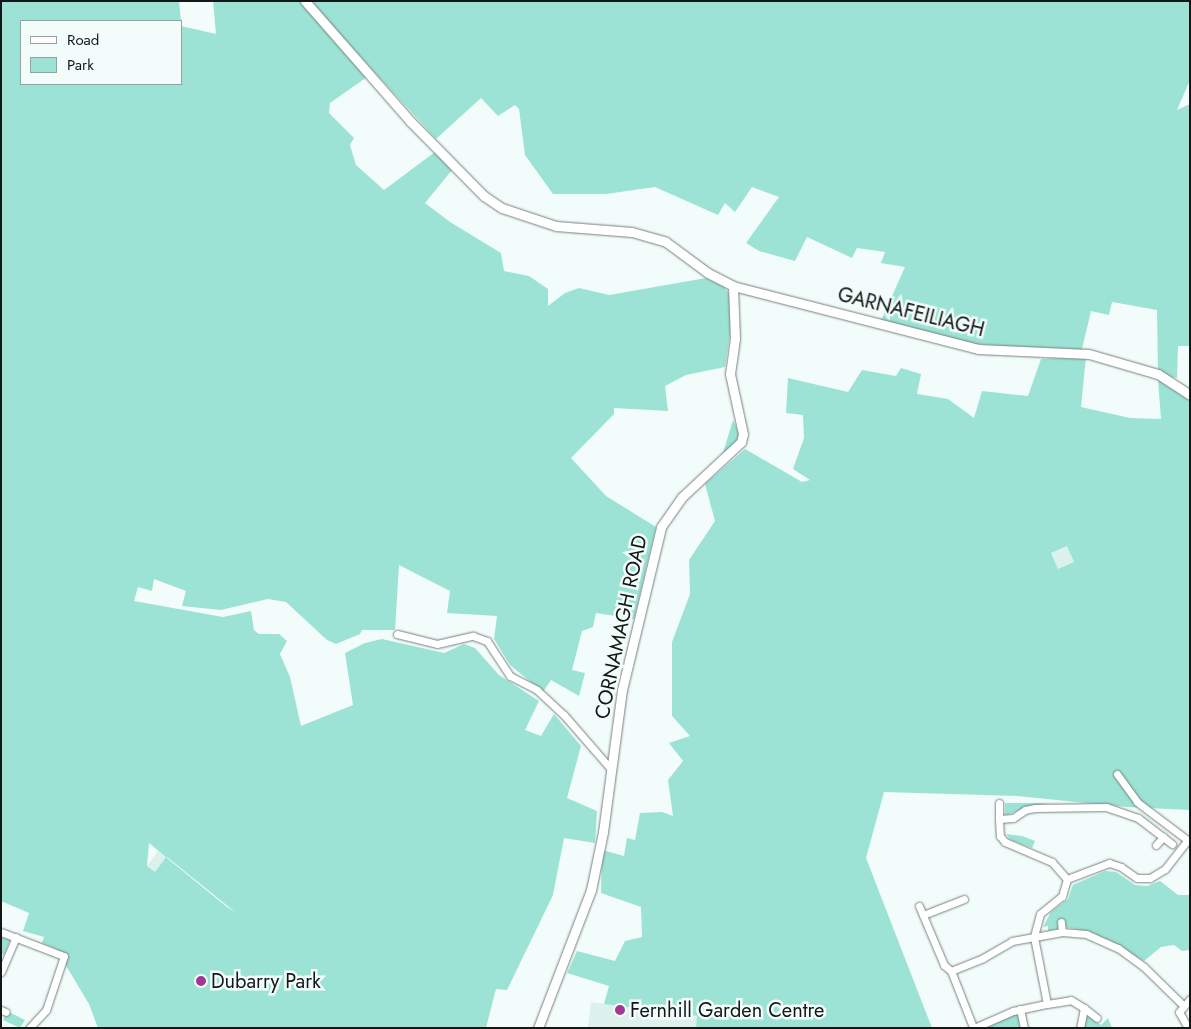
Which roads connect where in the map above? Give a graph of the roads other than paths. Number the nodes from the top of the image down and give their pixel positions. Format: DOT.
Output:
graph roads {
  1 [pos="305,1"];
  2 [pos="733,286"];
  3 [pos="1190,395"];
  4 [pos="397,634"];
  5 [pos="612,769"];
  6 [pos="1117,774"];
  7 [pos="999,803"];
  8 [pos="999,819"];
  9 [pos="1163,837"];
  10 [pos="1189,841"];
  11 [pos="1172,844"];
  12 [pos="1156,845"];
  13 [pos="1067,879"];
  14 [pos="964,899"];
  15 [pos="919,906"];
  16 [pos="923,915"];
  17 [pos="1062,922"];
  18 [pos="1,932"];
  19 [pos="1062,932"];
  20 [pos="16,937"];
  21 [pos="1034,937"];
  22 [pos="951,971"];
  23 [pos="1,972"];
  24 [pos="1190,999"];
  25 [pos="1048,1004"];
  26 [pos="1183,1005"];
  27 [pos="1084,1008"];
  28 [pos="1020,1009"];
  29 [pos="1096,1018"];
  30 [pos="974,1027"];
  31 [pos="29,1028"];
  32 [pos="538,1028"];
  33 [pos="1024,1028"];
  34 [pos="1080,1028"];
  35 [pos="1188,1028"];
  1 -- 2 [label="street, GARNAFEILIAGH"];
  2 -- 3 [label="street, GARNAFEILIAGH"];
  2 -- 5 [label="street, CORNAMAGH ROAD"];
  4 -- 5 [label="street"];
  5 -- 32 [label="street, CORNAMAGH ROAD"];
  6 -- 10 [label="street"];
  7 -- 8 [label="street"];
  8 -- 9 [label="street"];
  8 -- 13 [label="street"];
  9 -- 11 [label="street"];
  9 -- 12 [label="street"];
  10 -- 13 [label="street"];
  13 -- 21 [label="street"];
  14 -- 16 [label="street"];
  15 -- 16 [label="street"];
  16 -- 22 [label="street"];
  17 -- 19 [label="street"];
  18 -- 20 [label="street"];
  19 -- 21 [label="street"];
  19 -- 26 [label="street"];
  20 -- 23 [label="street"];
  20 -- 31 [label="street"];
  21 -- 22 [label="street"];
  21 -- 25 [label="street"];
  22 -- 30 [label="street"];
  24 -- 26 [label="street"];
  25 -- 27 [label="street"];
  25 -- 28 [label="street"];
  26 -- 35 [label="street"];
  27 -- 29 [label="street"];
  27 -- 34 [label="street"];
  28 -- 30 [label="street"];
  28 -- 33 [label="street"];
}
